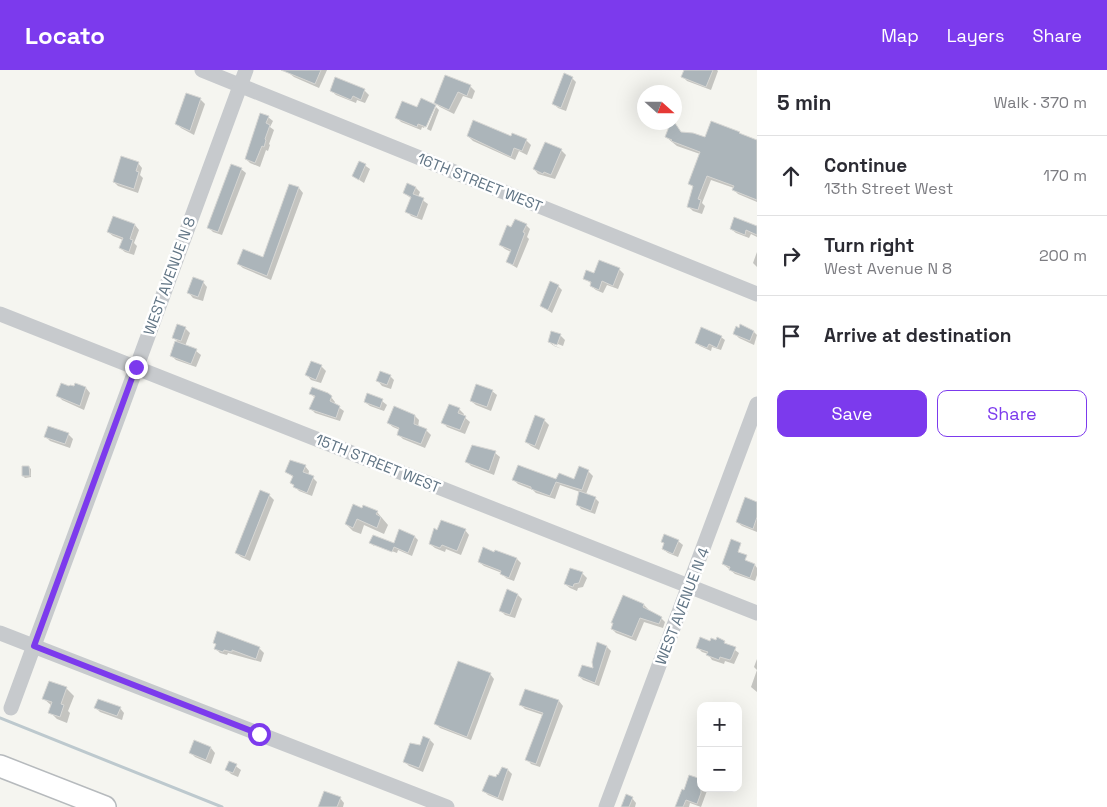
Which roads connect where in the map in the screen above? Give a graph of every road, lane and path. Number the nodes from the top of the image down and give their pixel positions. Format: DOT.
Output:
graph roads {
  1 [pos="202,70"];
  2 [pos="246,70"];
  3 [pos="240,85"];
  4 [pos="757,294"];
  5 [pos="0,314"];
  6 [pos="136,367"];
  7 [pos="757,404"];
  8 [pos="689,587"];
  9 [pos="757,613"];
  10 [pos="0,633"];
  11 [pos="34,646"];
  12 [pos="11,708"];
  13 [pos="0,766"];
  14 [pos="105,807"];
  15 [pos="447,807"];
  16 [pos="606,807"];
  1 -- 3 [label="street, 16TH STREET WEST"];
  2 -- 3 [label="street, WEST AVENUE N 8"];
  3 -- 4 [label="street, 16TH STREET WEST"];
  3 -- 6 [label="street, WEST AVENUE N 8"];
  5 -- 6 [label="street, 15TH STREET WEST"];
  6 -- 8 [label="street, 15TH STREET WEST"];
  6 -- 11 [label="street, WEST AVENUE N 8"];
  7 -- 8 [label="street, WEST AVENUE N 4"];
  8 -- 9 [label="street, 15TH STREET WEST"];
  8 -- 16 [label="street, WEST AVENUE N 4"];
  10 -- 11 [label="street"];
  11 -- 12 [label="street, WEST AVENUE N 8"];
  11 -- 15 [label="street"];
  13 -- 14 [label="highway"];
}
